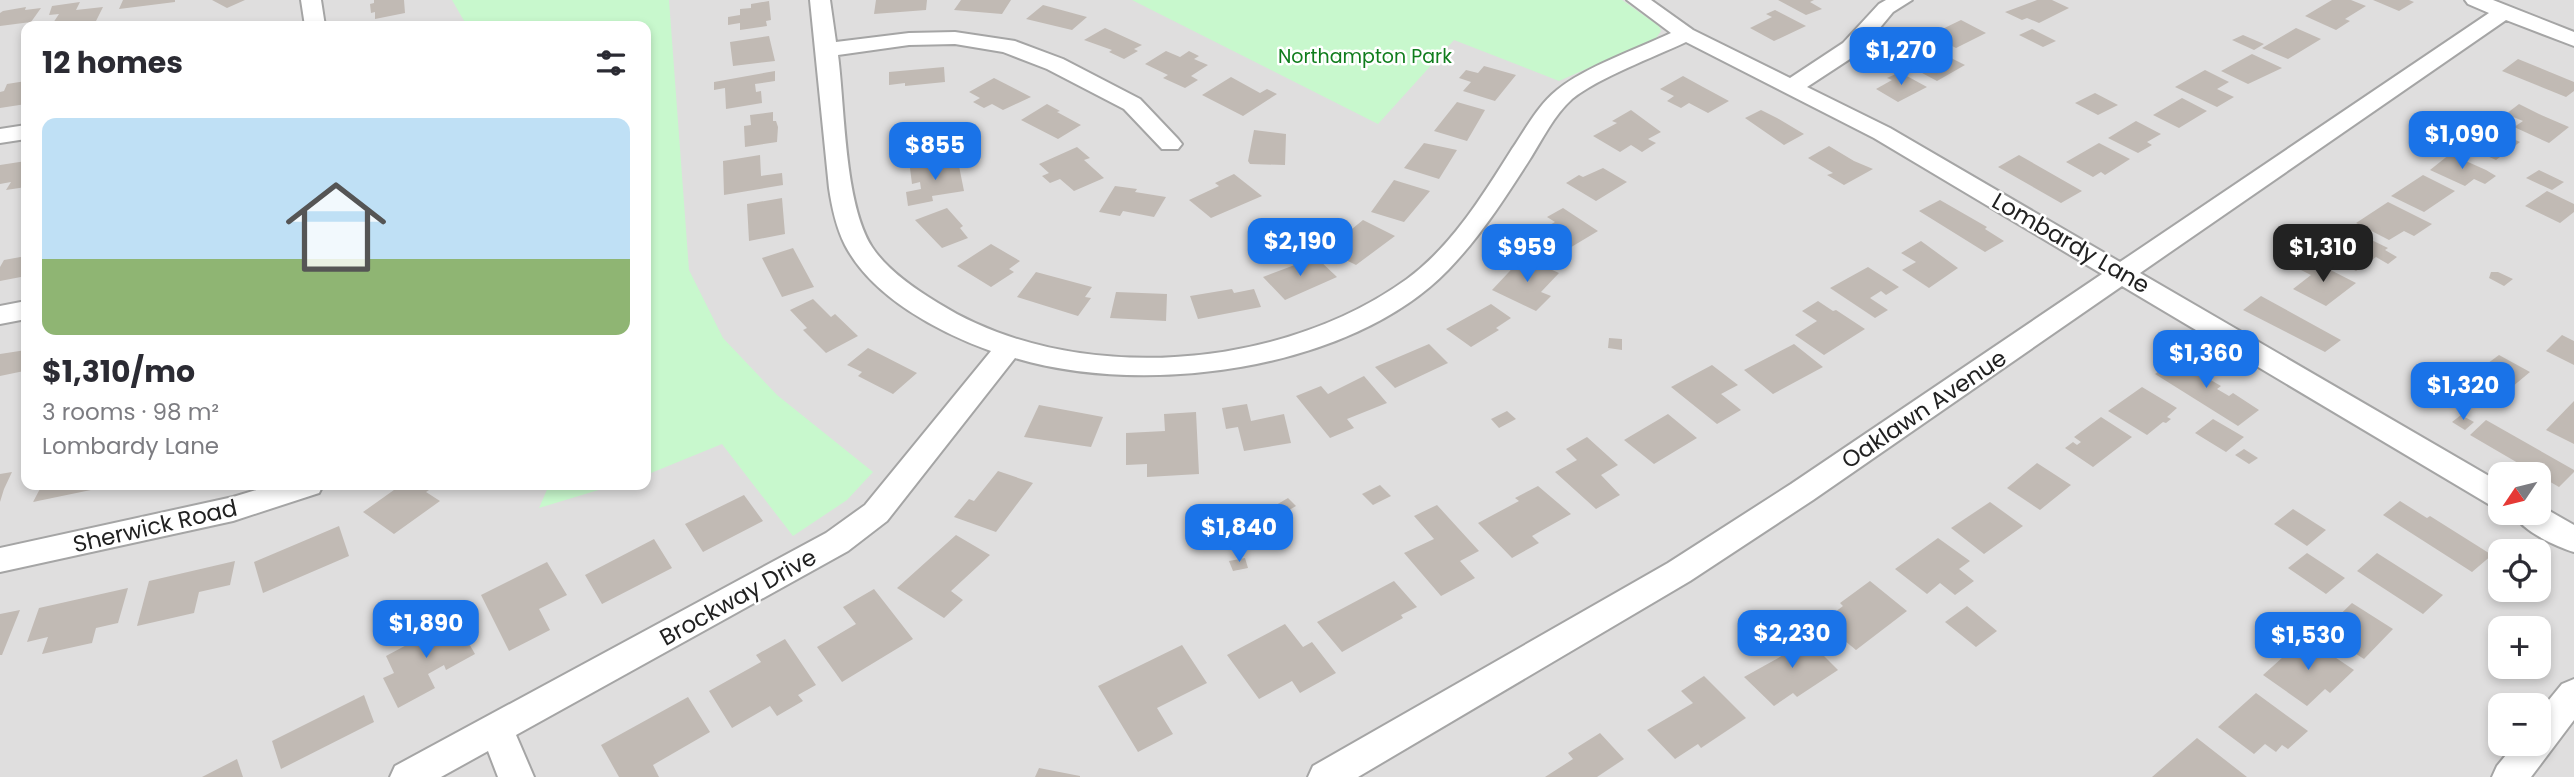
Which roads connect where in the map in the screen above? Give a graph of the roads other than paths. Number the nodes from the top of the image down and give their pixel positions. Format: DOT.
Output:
graph roads {
  1 [pos="311,0"];
  2 [pos="820,0"];
  3 [pos="1637,0"];
  4 [pos="1902,0"];
  5 [pos="2475,0"];
  6 [pos="2504,12"];
  7 [pos="314,21"];
  8 [pos="1686,34"];
  9 [pos="2574,40"];
  10 [pos="827,50"];
  11 [pos="1793,86"];
  12 [pos="21,133"];
  13 [pos="0,136"];
  14 [pos="1170,144"];
  15 [pos="2122,273"];
  16 [pos="21,311"];
  17 [pos="0,315"];
  18 [pos="1010,346"];
  19 [pos="2488,488"];
  20 [pos="292,490"];
  21 [pos="2548,525"];
  22 [pos="2574,540"];
  23 [pos="0,560"];
  24 [pos="2574,694"];
  25 [pos="2551,724"];
  26 [pos="497,730"];
  27 [pos="2527,756"];
  28 [pos="408,777"];
  29 [pos="516,777"];
  30 [pos="1326,777"];
  31 [pos="2510,777"];
  1 -- 7 [label="street"];
  2 -- 10 [label="street"];
  3 -- 8 [label="street, Lombardy Lane"];
  4 -- 11 [label="street"];
  5 -- 6 [label="street"];
  6 -- 9 [label="street"];
  6 -- 15 [label="street, Oaklawn Avenue"];
  8 -- 11 [label="street, Lombardy Lane"];
  8 -- 18 [label="street"];
  10 -- 14 [label="street"];
  10 -- 18 [label="street"];
  11 -- 15 [label="street, Lombardy Lane"];
  12 -- 13 [label="street"];
  15 -- 19 [label="street, Lombardy Lane"];
  15 -- 30 [label="street, Oaklawn Avenue"];
  16 -- 17 [label="street"];
  18 -- 26 [label="street, Brockway Drive"];
  20 -- 23 [label="street, Sherwick Road"];
  21 -- 22 [label="street"];
  24 -- 25 [label="street"];
  26 -- 28 [label="street, Brockway Drive"];
  26 -- 29 [label="street"];
  27 -- 31 [label="street"];
}
